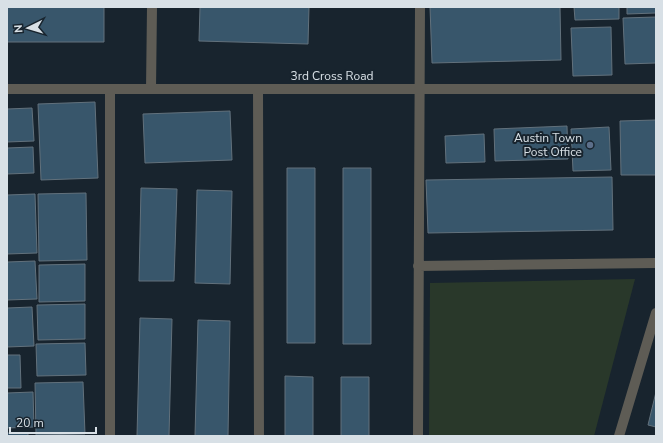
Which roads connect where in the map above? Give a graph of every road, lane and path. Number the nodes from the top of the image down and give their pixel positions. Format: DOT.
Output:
graph roads {
  1 [pos="152,7"];
  2 [pos="420,7"];
  3 [pos="7,89"];
  4 [pos="110,89"];
  5 [pos="151,89"];
  6 [pos="258,89"];
  7 [pos="419,89"];
  8 [pos="656,89"];
  9 [pos="656,263"];
  10 [pos="418,266"];
  11 [pos="656,313"];
  12 [pos="110,436"];
  13 [pos="259,436"];
  14 [pos="418,436"];
  15 [pos="618,436"];
  1 -- 5 [label="street"];
  2 -- 7 [label="street"];
  3 -- 4 [label="street, 3rd Cross Road"];
  4 -- 5 [label="street, 3rd Cross Road"];
  4 -- 12 [label="street"];
  5 -- 6 [label="street, 3rd Cross Road"];
  6 -- 7 [label="street, 3rd Cross Road"];
  6 -- 13 [label="street"];
  7 -- 8 [label="street, 3rd Cross Road"];
  7 -- 10 [label="street"];
  9 -- 10 [label="street"];
  10 -- 14 [label="street"];
  11 -- 15 [label="street"];
}
